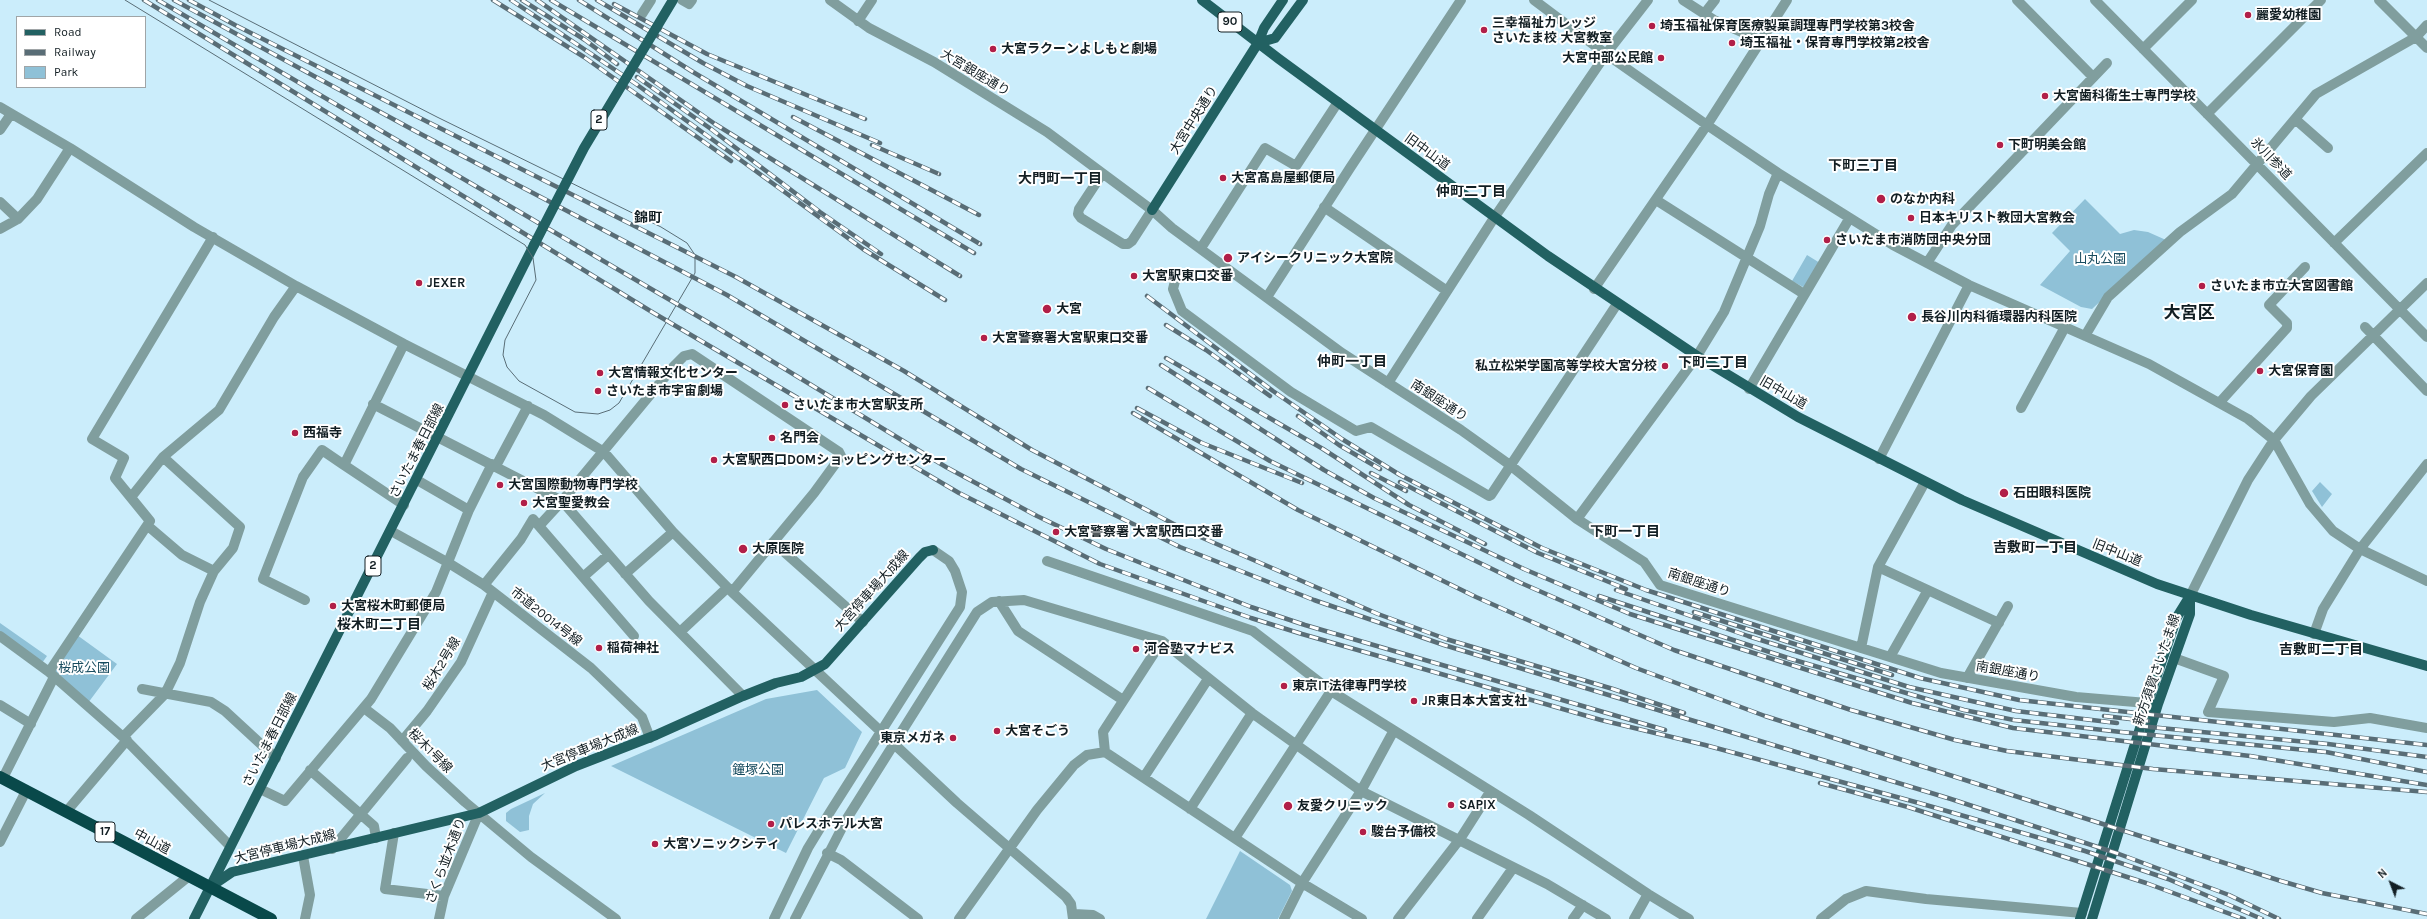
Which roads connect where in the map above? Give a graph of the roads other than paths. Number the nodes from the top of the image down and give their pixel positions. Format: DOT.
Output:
graph roads {
  1 [pos="651,0"];
  2 [pos="672,0"];
  3 [pos="682,0"];
  4 [pos="692,0"];
  5 [pos="830,0"];
  6 [pos="872,0"];
  7 [pos="1202,0"];
  8 [pos="1284,0"];
  9 [pos="1303,0"];
  10 [pos="1461,0"];
  11 [pos="1534,0"];
  12 [pos="1648,0"];
  13 [pos="1683,0"];
  14 [pos="1715,0"];
  15 [pos="1787,0"];
  16 [pos="2017,0"];
  17 [pos="2095,0"];
  18 [pos="2192,0"];
  19 [pos="2321,0"];
  20 [pos="2379,0"];
  21 [pos="642,14"];
  22 [pos="1704,14"];
  23 [pos="858,21"];
  24 [pos="2427,26"];
  25 [pos="2416,37"];
  26 [pos="1762,40"];
  27 [pos="1258,43"];
  28 [pos="2427,48"];
  29 [pos="2143,49"];
  30 [pos="1606,54"];
  31 [pos="2107,63"];
  32 [pos="2093,77"];
  33 [pos="1338,102"];
  34 [pos="0,107"];
  35 [pos="11,114"];
  36 [pos="2207,114"];
  37 [pos="2295,119"];
  38 [pos="1707,125"];
  39 [pos="0,130"];
  40 [pos="1375,130"];
  41 [pos="70,148"];
  42 [pos="2328,148"];
  43 [pos="2427,153"];
  44 [pos="2258,163"];
  45 [pos="1778,173"];
  46 [pos="1102,174"];
  47 [pos="1656,200"];
  48 [pos="0,202"];
  49 [pos="1324,207"];
  50 [pos="1152,210"];
  51 [pos="1494,218"];
  52 [pos="18,219"];
  53 [pos="1849,219"];
  54 [pos="0,229"];
  55 [pos="213,238"];
  56 [pos="2334,244"];
  57 [pos="1199,247"];
  58 [pos="1746,259"];
  59 [pos="1926,263"];
  60 [pos="2305,267"];
  61 [pos="1175,282"];
  62 [pos="2427,283"];
  63 [pos="1969,285"];
  64 [pos="296,286"];
  65 [pos="1594,289"];
  66 [pos="1447,291"];
  67 [pos="1804,294"];
  68 [pos="1268,297"];
  69 [pos="1617,304"];
  70 [pos="2399,310"];
  71 [pos="2065,327"];
  72 [pos="2365,327"];
  73 [pos="2373,335"];
  74 [pos="2085,336"];
  75 [pos="2427,337"];
  76 [pos="404,344"];
  77 [pos="1696,356"];
  78 [pos="469,376"];
  79 [pos="1388,383"];
  80 [pos="1749,389"];
  81 [pos="2427,391"];
  82 [pos="2220,402"];
  83 [pos="373,404"];
  84 [pos="528,406"];
  85 [pos="2021,408"];
  86 [pos="439,437"];
  87 [pos="2274,440"];
  88 [pos="604,452"];
  89 [pos="163,458"];
  90 [pos="1879,459"];
  91 [pos="2427,464"];
  92 [pos="344,465"];
  93 [pos="494,465"];
  94 [pos="1510,465"];
  95 [pos="417,480"];
  96 [pos="1925,482"];
  97 [pos="132,496"];
  98 [pos="562,501"];
  99 [pos="404,506"];
  100 [pos="469,510"];
  101 [pos="1577,519"];
  102 [pos="148,526"];
  103 [pos="539,526"];
  104 [pos="391,531"];
  105 [pos="673,532"];
  106 [pos="774,542"];
  107 [pos="2360,549"];
  108 [pos="933,550"];
  109 [pos="608,555"];
  110 [pos="1047,561"];
  111 [pos="447,562"];
  112 [pos="1878,567"];
  113 [pos="214,571"];
  114 [pos="625,574"];
  115 [pos="583,577"];
  116 [pos="2427,581"];
  117 [pos="484,585"];
  118 [pos="729,590"];
  119 [pos="1928,590"];
  120 [pos="493,592"];
  121 [pos="2190,596"];
  122 [pos="305,600"];
  123 [pos="999,601"];
  124 [pos="2008,606"];
  125 [pos="863,622"];
  126 [pos="1999,623"];
  127 [pos="680,632"];
  128 [pos="2314,634"];
  129 [pos="0,636"];
  130 [pos="634,636"];
  131 [pos="1162,641"];
  132 [pos="1861,648"];
  133 [pos="1890,657"];
  134 [pos="2174,658"];
  135 [pos="2427,666"];
  136 [pos="816,670"];
  137 [pos="52,674"];
  138 [pos="1967,678"];
  139 [pos="1208,679"];
  140 [pos="142,689"];
  141 [pos="1331,691"];
  142 [pos="165,694"];
  143 [pos="743,696"];
  144 [pos="1124,700"];
  145 [pos="2147,703"];
  146 [pos="0,705"];
  147 [pos="364,708"];
  148 [pos="1252,713"];
  149 [pos="31,724"];
  150 [pos="2427,728"];
  151 [pos="881,731"];
  152 [pos="1393,732"];
  153 [pos="125,738"];
  154 [pos="650,738"];
  155 [pos="402,741"];
  156 [pos="894,744"];
  157 [pos="1295,744"];
  158 [pos="1105,752"];
  159 [pos="276,758"];
  160 [pos="407,758"];
  161 [pos="310,770"];
  162 [pos="1144,777"];
  163 [pos="1,778"];
  164 [pos="260,789"];
  165 [pos="26,791"];
  166 [pos="1361,792"];
  167 [pos="1490,792"];
  168 [pos="1190,809"];
  169 [pos="66,812"];
  170 [pos="360,813"];
  171 [pos="478,813"];
  172 [pos="394,833"];
  173 [pos="376,838"];
  174 [pos="1235,838"];
  175 [pos="1460,840"];
  176 [pos="0,842"];
  177 [pos="230,846"];
  178 [pos="332,848"];
  179 [pos="1010,848"];
  180 [pos="827,853"];
  181 [pos="303,856"];
  182 [pos="1513,868"];
  183 [pos="189,876"];
  184 [pos="1302,883"];
  185 [pos="210,887"];
  186 [pos="1648,894"];
  187 [pos="444,896"];
  188 [pos="1583,905"];
  189 [pos="1074,916"];
  190 [pos="2081,916"];
  191 [pos="136,919"];
  192 [pos="194,919"];
  193 [pos="271,919"];
  194 [pos="305,919"];
  195 [pos="439,919"];
  196 [pos="616,919"];
  197 [pos="774,919"];
  198 [pos="795,919"];
  199 [pos="918,919"];
  200 [pos="960,919"];
  201 [pos="1100,919"];
  202 [pos="1284,919"];
  203 [pos="1362,919"];
  204 [pos="1398,919"];
  205 [pos="1478,919"];
  206 [pos="1573,919"];
  207 [pos="1606,919"];
  208 [pos="1634,919"];
  209 [pos="1689,919"];
  210 [pos="1821,919"];
  211 [pos="2092,919"];
  1 -- 21 [label="street"];
  2 -- 78 [label="main road, さいたま春日部線 / 2, bridge"];
  3 -- 4 [label="street"];
  5 -- 23 [label="street, 大宮銀座通り"];
  6 -- 23 [label="street"];
  7 -- 27 [label="main road, 旧中山道 / 90"];
  8 -- 27 [label="main road, 大宮中央通り"];
  9 -- 27 [label="main road"];
  10 -- 40 [label="street"];
  11 -- 30 [label="street"];
  12 -- 30 [label="street"];
  13 -- 22 [label="street"];
  14 -- 22 [label="street"];
  15 -- 26 [label="street"];
  16 -- 32 [label="street"];
  17 -- 29 [label="street, 氷川参道"];
  18 -- 29 [label="street"];
  19 -- 36 [label="street"];
  20 -- 25 [label="street"];
  22 -- 26 [label="street"];
  23 -- 46 [label="street, 大宮銀座通り"];
  24 -- 25 [label="street"];
  25 -- 28 [label="street"];
  25 -- 37 [label="street"];
  26 -- 38 [label="street"];
  27 -- 33 [label="main road, 旧中山道"];
  27 -- 50 [label="main road, 大宮中央通り"];
  29 -- 36 [label="street, 氷川参道"];
  30 -- 38 [label="street"];
  30 -- 51 [label="street"];
  31 -- 32 [label="street"];
  32 -- 59 [label="street"];
  33 -- 40 [label="main road, 旧中山道"];
  33 -- 57 [label="street"];
  34 -- 35 [label="street"];
  35 -- 39 [label="street"];
  35 -- 41 [label="street"];
  36 -- 44 [label="street, 氷川参道"];
  37 -- 42 [label="street"];
  37 -- 44 [label="street"];
  38 -- 45 [label="street"];
  38 -- 47 [label="street"];
  40 -- 49 [label="street"];
  40 -- 51 [label="main road, 旧中山道"];
  41 -- 52 [label="street"];
  41 -- 55 [label="street"];
  43 -- 56 [label="street"];
  44 -- 56 [label="street, 氷川参道"];
  44 -- 74 [label="street"];
  45 -- 53 [label="street"];
  45 -- 58 [label="street"];
  46 -- 50 [label="street, 大宮銀座通り"];
  46 -- 50 [label="street"];
  47 -- 58 [label="street"];
  47 -- 65 [label="street"];
  48 -- 52 [label="street"];
  49 -- 66 [label="street"];
  49 -- 68 [label="street"];
  50 -- 57 [label="street, 南銀座通り"];
  51 -- 65 [label="main road, 旧中山道"];
  51 -- 66 [label="street"];
  52 -- 54 [label="street"];
  53 -- 59 [label="street"];
  53 -- 67 [label="street"];
  55 -- 64 [label="street"];
  55 -- 97 [label="street"];
  56 -- 70 [label="street, 氷川参道"];
  57 -- 68 [label="street, 南銀座通り"];
  58 -- 67 [label="street"];
  58 -- 77 [label="street"];
  59 -- 63 [label="street"];
  60 -- 82 [label="street"];
  61 -- 94 [label="street"];
  62 -- 70 [label="street"];
  63 -- 71 [label="street"];
  63 -- 90 [label="street"];
  64 -- 76 [label="street"];
  64 -- 89 [label="street"];
  65 -- 69 [label="main road, 旧中山道"];
  66 -- 79 [label="street"];
  67 -- 80 [label="street"];
  68 -- 79 [label="street, 南銀座通り"];
  69 -- 77 [label="main road, 旧中山道"];
  69 -- 94 [label="street"];
  70 -- 73 [label="street"];
  70 -- 75 [label="street, 氷川参道"];
  71 -- 74 [label="street"];
  71 -- 85 [label="street"];
  72 -- 73 [label="street"];
  73 -- 81 [label="street"];
  73 -- 87 [label="street"];
  74 -- 82 [label="street"];
  76 -- 78 [label="street"];
  76 -- 83 [label="street"];
  77 -- 80 [label="main road, 旧中山道"];
  77 -- 101 [label="street"];
  78 -- 84 [label="street"];
  78 -- 86 [label="main road, さいたま春日部線 / 2"];
  79 -- 94 [label="street, 南銀座通り"];
  80 -- 90 [label="main road, 旧中山道"];
  82 -- 87 [label="street"];
  83 -- 86 [label="street"];
  83 -- 92 [label="street"];
  84 -- 88 [label="street"];
  84 -- 93 [label="street"];
  86 -- 93 [label="street"];
  86 -- 95 [label="main road, さいたま春日部線 / 2"];
  87 -- 107 [label="street"];
  87 -- 121 [label="street"];
  88 -- 98 [label="street"];
  88 -- 105 [label="street"];
  88 -- 106 [label="street"];
  89 -- 97 [label="street"];
  89 -- 113 [label="street"];
  90 -- 96 [label="main road, 旧中山道"];
  91 -- 107 [label="street"];
  92 -- 99 [label="street"];
  92 -- 122 [label="street"];
  93 -- 98 [label="street"];
  93 -- 100 [label="street"];
  94 -- 101 [label="street, 南銀座通り"];
  95 -- 99 [label="main road, さいたま春日部線 / 2"];
  95 -- 100 [label="street"];
  96 -- 112 [label="street"];
  96 -- 121 [label="main road, 旧中山道"];
  97 -- 102 [label="street"];
  98 -- 103 [label="street"];
  98 -- 109 [label="street"];
  99 -- 104 [label="main road, さいたま春日部線 / 2"];
  100 -- 111 [label="street"];
  101 -- 132 [label="street, 南銀座通り"];
  102 -- 113 [label="street"];
  102 -- 137 [label="street"];
  103 -- 115 [label="street"];
  103 -- 117 [label="street"];
  104 -- 111 [label="street, 市道20014号線"];
  104 -- 159 [label="main road, さいたま春日部線 / 2"];
  105 -- 114 [label="street"];
  105 -- 118 [label="street"];
  106 -- 118 [label="street"];
  106 -- 125 [label="street"];
  107 -- 116 [label="street"];
  107 -- 128 [label="street"];
  108 -- 125 [label="main road, 大宮停車場大成線"];
  108 -- 151 [label="street"];
  109 -- 114 [label="street"];
  109 -- 115 [label="street"];
  110 -- 141 [label="street"];
  111 -- 117 [label="street, 市道20014号線"];
  111 -- 147 [label="street"];
  112 -- 119 [label="street"];
  112 -- 132 [label="street"];
  113 -- 142 [label="street"];
  114 -- 127 [label="street"];
  115 -- 130 [label="street"];
  117 -- 120 [label="street, 市道20014号線"];
  118 -- 127 [label="street"];
  118 -- 136 [label="street"];
  119 -- 126 [label="street"];
  119 -- 133 [label="street"];
  120 -- 154 [label="street, 市道20014号線"];
  120 -- 155 [label="street, 桜木2号線"];
  121 -- 128 [label="main road, 旧中山道"];
  121 -- 134 [label="main road, 新方須賀さいたま線"];
  121 -- 145 [label="main road, 新方須賀さいたま線"];
  123 -- 131 [label="street"];
  123 -- 144 [label="street"];
  123 -- 156 [label="street"];
  124 -- 126 [label="street"];
  125 -- 136 [label="main road, 大宮停車場大成線"];
  126 -- 138 [label="street"];
  127 -- 143 [label="street"];
  128 -- 135 [label="main road, 旧中山道"];
  129 -- 137 [label="street"];
  131 -- 139 [label="street"];
  131 -- 144 [label="street"];
  132 -- 133 [label="street, 南銀座通り"];
  133 -- 138 [label="street, 南銀座通り"];
  134 -- 150 [label="street"];
  134 -- 211 [label="main road, 新方須賀さいたま線"];
  136 -- 143 [label="main road, 大宮停車場大成線"];
  136 -- 151 [label="street"];
  137 -- 149 [label="street"];
  137 -- 153 [label="street"];
  138 -- 145 [label="street, 南銀座通り"];
  139 -- 148 [label="street"];
  139 -- 162 [label="street"];
  140 -- 142 [label="street"];
  141 -- 152 [label="street"];
  141 -- 157 [label="street"];
  142 -- 153 [label="street"];
  142 -- 159 [label="street"];
  143 -- 154 [label="main road, 大宮停車場大成線"];
  144 -- 158 [label="street"];
  145 -- 190 [label="main road, 新方須賀さいたま線"];
  146 -- 149 [label="street"];
  147 -- 155 [label="street, 桜木1号線"];
  147 -- 161 [label="street"];
  148 -- 157 [label="street"];
  148 -- 168 [label="street"];
  149 -- 163 [label="street"];
  151 -- 156 [label="street"];
  151 -- 197 [label="street"];
  152 -- 166 [label="street"];
  152 -- 167 [label="street"];
  153 -- 169 [label="street"];
  153 -- 177 [label="street"];
  154 -- 171 [label="main road, 大宮停車場大成線"];
  155 -- 171 [label="street, 桜木1号線"];
  156 -- 179 [label="street"];
  156 -- 180 [label="street"];
  157 -- 166 [label="street"];
  157 -- 174 [label="street"];
  158 -- 162 [label="street"];
  158 -- 179 [label="street"];
  159 -- 164 [label="main road, さいたま春日部線 / 2"];
  160 -- 170 [label="street"];
  161 -- 164 [label="street"];
  161 -- 170 [label="street"];
  162 -- 168 [label="street"];
  163 -- 165 [label="highway, 中山道 / 17"];
  164 -- 177 [label="main road, さいたま春日部線 / 2"];
  165 -- 169 [label="highway, 中山道 / 17"];
  165 -- 176 [label="street"];
  166 -- 175 [label="street"];
  166 -- 184 [label="street"];
  167 -- 175 [label="street"];
  167 -- 186 [label="street"];
  168 -- 174 [label="street"];
  169 -- 183 [label="highway, 中山道 / 17"];
  170 -- 173 [label="street"];
  170 -- 178 [label="street"];
  171 -- 172 [label="main road, 大宮停車場大成線"];
  171 -- 187 [label="street, さくら並木通り"];
  171 -- 196 [label="street, 桜木1号線"];
  172 -- 173 [label="main road, 大宮停車場大成線"];
  172 -- 187 [label="street"];
  173 -- 178 [label="main road, 大宮停車場大成線"];
  174 -- 184 [label="street"];
  175 -- 182 [label="street"];
  175 -- 204 [label="street"];
  177 -- 185 [label="main road, さいたま春日部線 / 2"];
  178 -- 181 [label="main road, 大宮停車場大成線"];
  179 -- 189 [label="street"];
  179 -- 200 [label="street"];
  180 -- 198 [label="street"];
  180 -- 199 [label="street"];
  181 -- 185 [label="main road, 大宮停車場大成線"];
  181 -- 194 [label="street"];
  182 -- 188 [label="street"];
  182 -- 205 [label="street"];
  183 -- 185 [label="highway, 中山道 / 17"];
  183 -- 191 [label="street"];
  184 -- 202 [label="street"];
  184 -- 203 [label="street"];
  185 -- 192 [label="main road, さいたま春日部線 / 2"];
  185 -- 193 [label="highway, 中山道 / 17"];
  186 -- 208 [label="street"];
  186 -- 209 [label="street"];
  187 -- 195 [label="street, さくら並木通り"];
  188 -- 206 [label="street"];
  188 -- 207 [label="street"];
  189 -- 201 [label="street"];
  190 -- 210 [label="street"];
}
